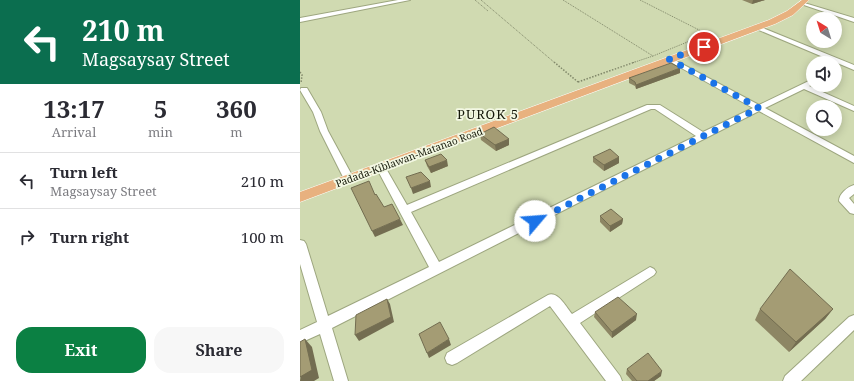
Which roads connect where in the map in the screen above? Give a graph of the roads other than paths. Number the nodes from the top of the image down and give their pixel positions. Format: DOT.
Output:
graph roads {
  1 [pos="407,0"];
  2 [pos="804,1"];
  3 [pos="300,20"];
  4 [pos="854,20"];
  5 [pos="756,27"];
  6 [pos="669,59"];
  7 [pos="854,60"];
  8 [pos="844,64"];
  9 [pos="854,68"];
  10 [pos="806,85"];
  11 [pos="304,90"];
  12 [pos="823,92"];
  13 [pos="759,108"];
  14 [pos="854,109"];
  15 [pos="704,137"];
  16 [pos="854,160"];
  17 [pos="381,168"];
  18 [pos="349,179"];
  19 [pos="854,188"];
  20 [pos="300,198"];
  21 [pos="854,210"];
  22 [pos="404,211"];
  23 [pos="300,244"];
  24 [pos="437,270"];
  25 [pos="650,272"];
  26 [pos="570,322"];
  27 [pos="854,322"];
  28 [pos="324,325"];
  29 [pos="300,337"];
  30 [pos="452,358"];
  31 [pos="341,381"];
  32 [pos="615,381"];
  33 [pos="790,381"];
  1 -- 3 [label="street"];
  2 -- 4 [label="street"];
  2 -- 5 [label="main road, Padada-Kiblawan-Matanao Road"];
  5 -- 6 [label="main road, Padada-Kiblawan-Matanao Road"];
  5 -- 8 [label="street"];
  6 -- 13 [label="street"];
  6 -- 17 [label="main road, Padada-Kiblawan-Matanao Road"];
  7 -- 8 [label="street"];
  8 -- 9 [label="street"];
  10 -- 13 [label="street"];
  11 -- 18 [label="street"];
  12 -- 14 [label="street"];
  13 -- 15 [label="street"];
  13 -- 16 [label="street"];
  15 -- 22 [label="street"];
  15 -- 24 [label="street"];
  17 -- 18 [label="main road, Padada-Kiblawan-Matanao Road"];
  17 -- 22 [label="street"];
  18 -- 20 [label="main road, Padada-Kiblawan-Matanao Road"];
  19 -- 21 [label="street"];
  22 -- 24 [label="street"];
  23 -- 28 [label="street"];
  24 -- 28 [label="street"];
  25 -- 26 [label="street"];
  26 -- 30 [label="street"];
  26 -- 32 [label="street"];
  27 -- 33 [label="street"];
  28 -- 29 [label="street"];
  28 -- 31 [label="street"];
}
